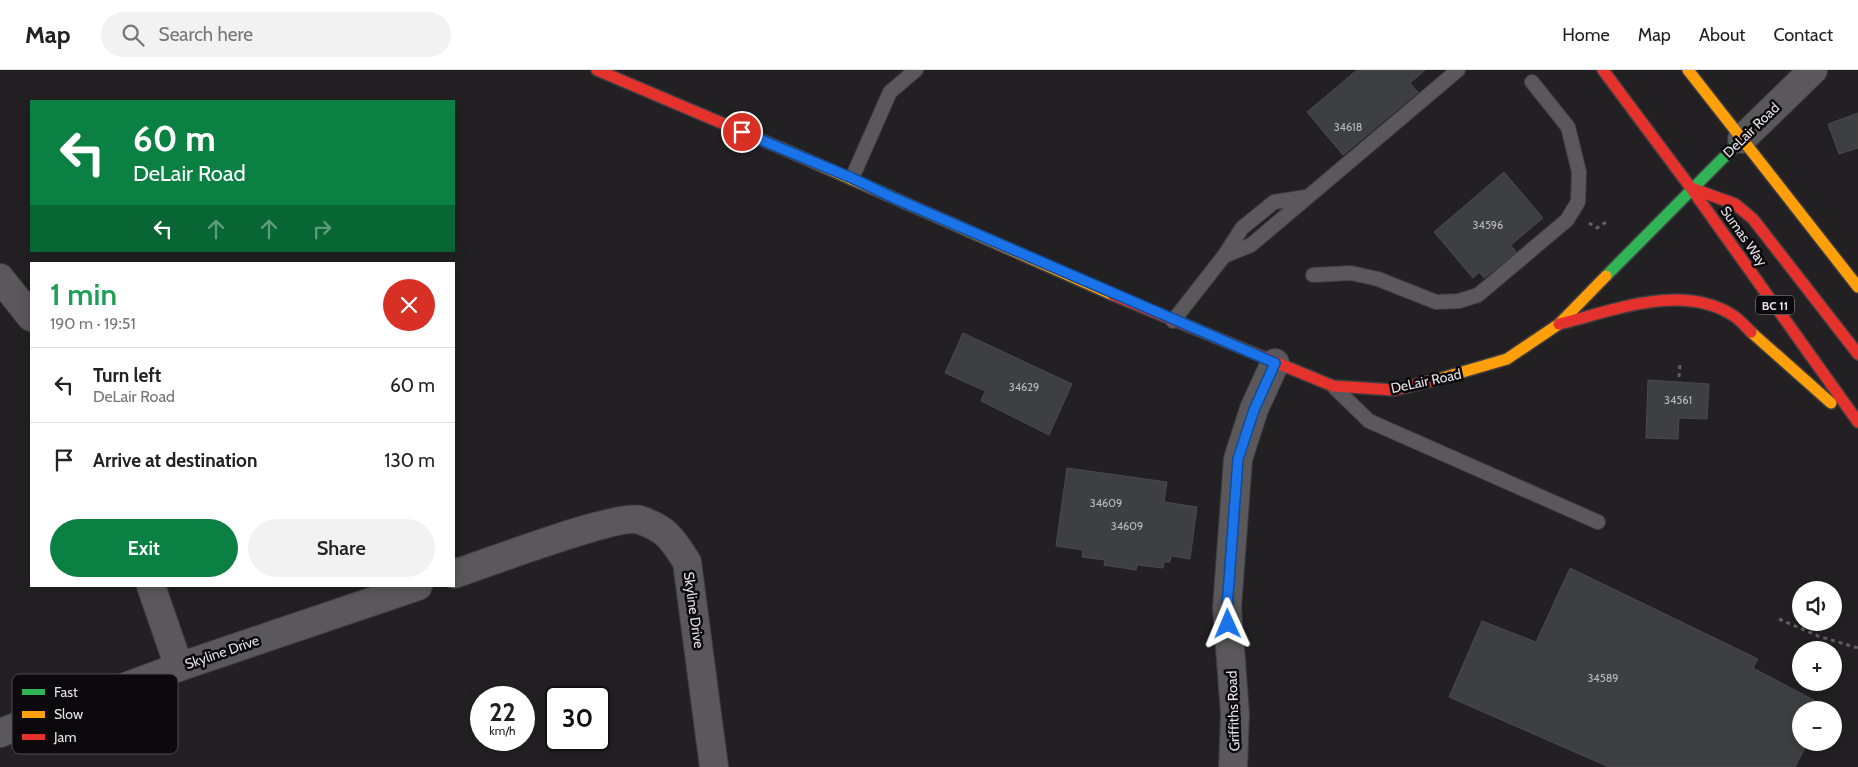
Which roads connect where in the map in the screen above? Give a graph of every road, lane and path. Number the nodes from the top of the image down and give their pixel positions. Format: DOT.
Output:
graph roads {
  1 [pos="597,70"];
  2 [pos="916,70"];
  3 [pos="1458,70"];
  4 [pos="1603,70"];
  5 [pos="1688,70"];
  6 [pos="1813,70"];
  7 [pos="1532,82"];
  8 [pos="1742,139"];
  9 [pos="852,178"];
  10 [pos="1691,188"];
  11 [pos="1584,220"];
  12 [pos="1606,222"];
  13 [pos="1313,275"];
  14 [pos="0,278"];
  15 [pos="1858,287"];
  16 [pos="30,316"];
  17 [pos="1174,321"];
  18 [pos="1559,324"];
  19 [pos="1858,354"];
  20 [pos="1275,363"];
  21 [pos="1680,364"];
  22 [pos="1679,377"];
  23 [pos="1333,386"];
  24 [pos="1858,422"];
  25 [pos="1858,427"];
  26 [pos="1598,522"];
  27 [pos="455,574"];
  28 [pos="151,587"];
  29 [pos="415,587"];
  30 [pos="1779,619"];
  31 [pos="1858,648"];
  32 [pos="179,667"];
  33 [pos="160,674"];
  34 [pos="12,730"];
  35 [pos="0,734"];
  36 [pos="714,767"];
  37 [pos="1233,767"];
  1 -- 9 [label="main road, DeLair Road"];
  2 -- 9 [label="lane"];
  3 -- 17 [label="lane"];
  4 -- 10 [label="main road, Sumas Way / BC 11"];
  5 -- 8 [label="main road"];
  6 -- 8 [label="street, DeLair Road"];
  7 -- 13 [label="lane"];
  8 -- 10 [label="main road, DeLair Road"];
  8 -- 15 [label="main road"];
  9 -- 17 [label="main road, DeLair Road"];
  10 -- 18 [label="main road, DeLair Road"];
  10 -- 19 [label="main road"];
  10 -- 24 [label="main road, Sumas Way / BC 11"];
  11 -- 12 [label="path"];
  14 -- 16 [label="street"];
  17 -- 20 [label="main road, DeLair Road"];
  18 -- 23 [label="main road, DeLair Road"];
  18 -- 25 [label="main road"];
  20 -- 23 [label="main road, DeLair Road"];
  20 -- 37 [label="street, Griffiths Road"];
  21 -- 22 [label="path"];
  23 -- 26 [label="lane"];
  27 -- 36 [label="street, Skyline Drive"];
  28 -- 32 [label="street"];
  29 -- 32 [label="street, Skyline Drive"];
  30 -- 31 [label="path"];
  32 -- 33 [label="street, Skyline Drive"];
  34 -- 35 [label="street, Skyline Drive"];
}
